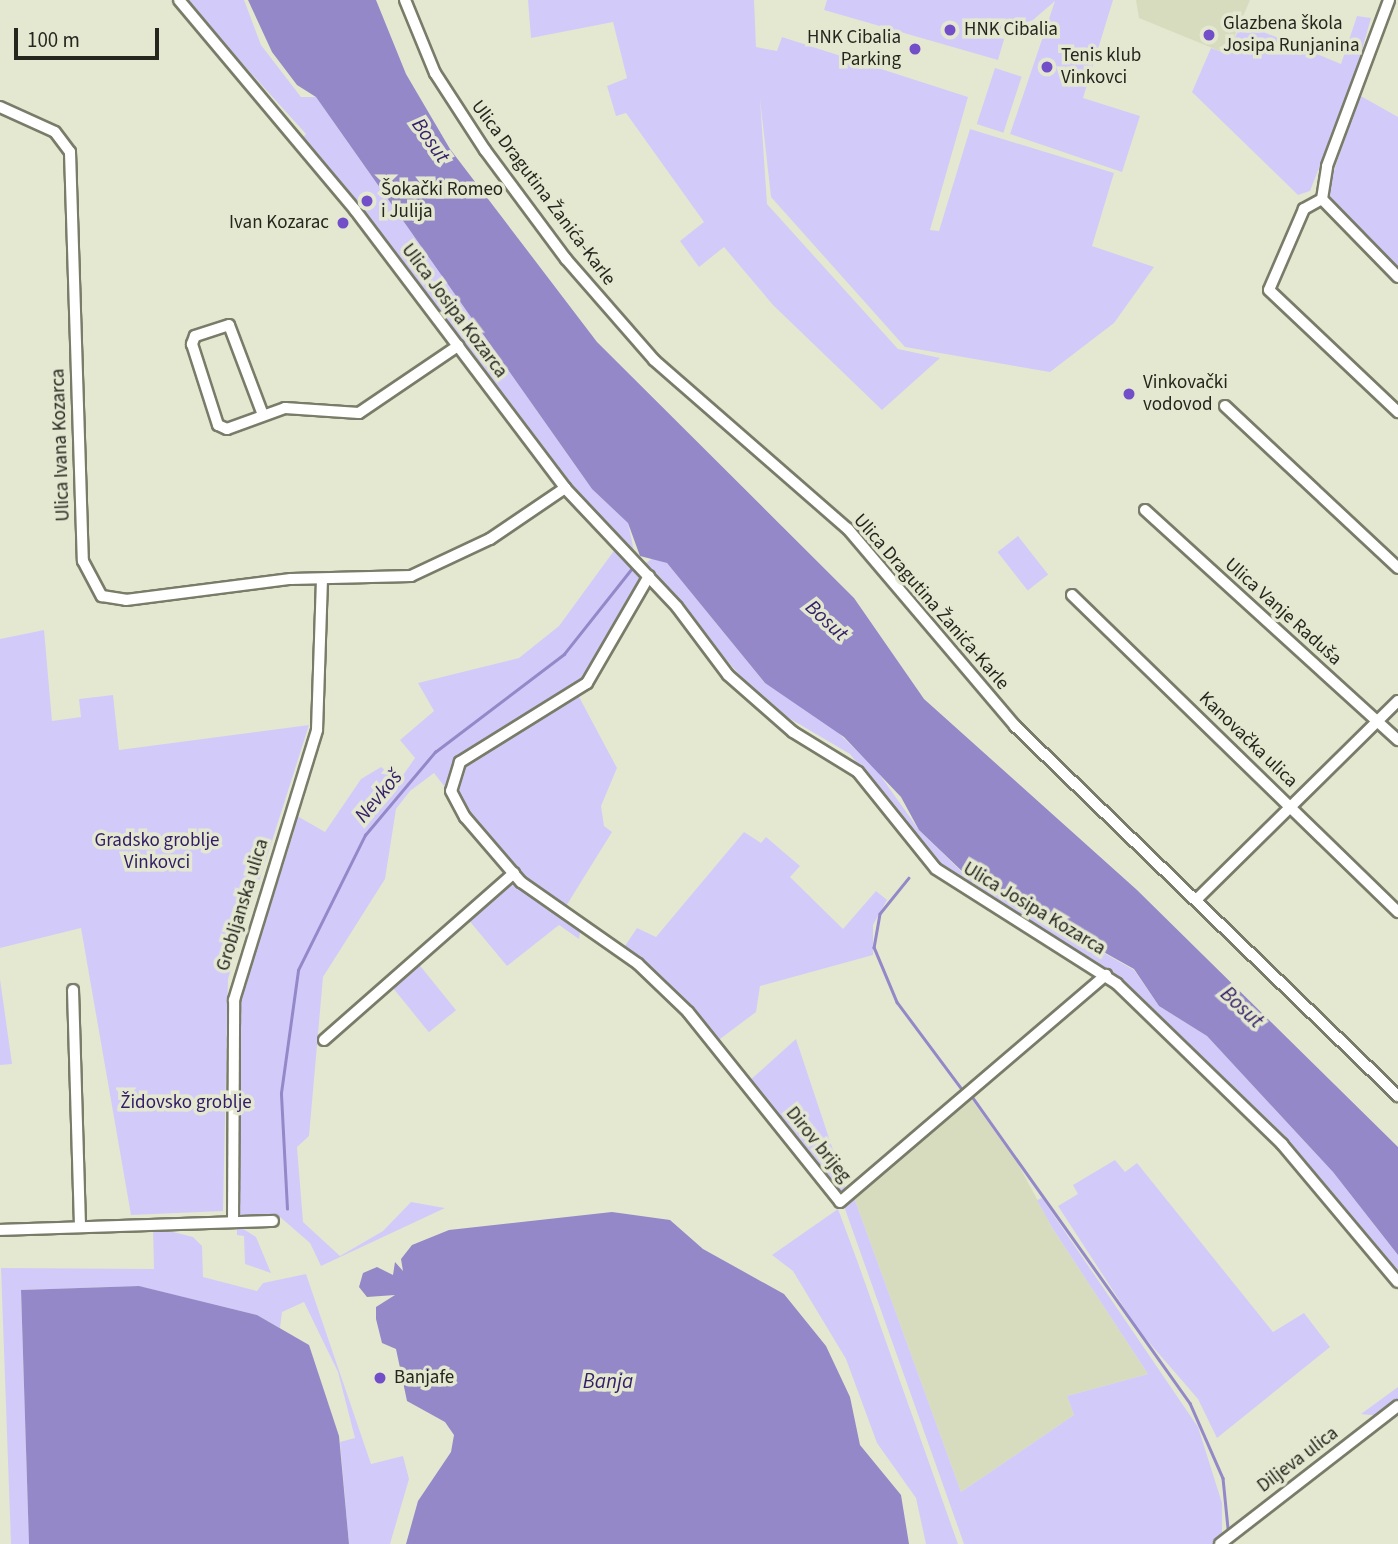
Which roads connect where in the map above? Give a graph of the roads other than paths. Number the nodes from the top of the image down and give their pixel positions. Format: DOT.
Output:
graph roads {
  1 [pos="179,0"];
  2 [pos="405,0"];
  3 [pos="1389,0"];
  4 [pos="0,107"];
  5 [pos="1316,200"];
  6 [pos="1398,276"];
  7 [pos="458,346"];
  8 [pos="1225,407"];
  9 [pos="1398,412"];
  10 [pos="263,415"];
  11 [pos="565,488"];
  12 [pos="1144,510"];
  13 [pos="1398,568"];
  14 [pos="645,573"];
  15 [pos="322,580"];
  16 [pos="1072,595"];
  17 [pos="1398,701"];
  18 [pos="1378,721"];
  19 [pos="1398,740"];
  20 [pos="1289,803"];
  21 [pos="514,873"];
  22 [pos="1197,899"];
  23 [pos="1398,912"];
  24 [pos="1106,975"];
  25 [pos="73,990"];
  26 [pos="324,1040"];
  27 [pos="1398,1096"];
  28 [pos="273,1221"];
  29 [pos="233,1222"];
  30 [pos="80,1226"];
  31 [pos="0,1230"];
  32 [pos="1398,1282"];
  33 [pos="1398,1406"];
  34 [pos="1220,1544"];
  1 -- 7 [label="street, Ulica Josipa Kozarca"];
  2 -- 22 [label="street, Ulica Dragutina Žanića-Karle"];
  3 -- 5 [label="street"];
  4 -- 15 [label="street, Ulica Ivana Kozarca"];
  5 -- 6 [label="street"];
  5 -- 9 [label="street"];
  7 -- 10 [label="street"];
  7 -- 11 [label="street, Ulica Josipa Kozarca"];
  8 -- 13 [label="street"];
  10 -- 10 [label="street"];
  11 -- 14 [label="street, Ulica Josipa Kozarca"];
  11 -- 15 [label="street, Ulica Ivana Kozarca"];
  12 -- 18 [label="street, Ulica Vanje Raduša"];
  14 -- 21 [label="street, Dirov brijeg"];
  14 -- 24 [label="street, Ulica Josipa Kozarca"];
  15 -- 29 [label="street, Grobljanska ulica"];
  16 -- 20 [label="street, Kanovačka ulica"];
  17 -- 18 [label="street"];
  18 -- 19 [label="street, Ulica Vanje Raduša"];
  18 -- 20 [label="street"];
  20 -- 22 [label="street"];
  20 -- 23 [label="street, Kanovačka ulica"];
  21 -- 24 [label="street, Dirov brijeg"];
  21 -- 26 [label="street"];
  22 -- 27 [label="street, Ulica Dragutina Žanića-Karle"];
  24 -- 32 [label="street, Ulica Josipa Kozarca"];
  25 -- 30 [label="street"];
  28 -- 29 [label="street"];
  29 -- 30 [label="street"];
  30 -- 31 [label="street"];
  33 -- 34 [label="street, Diljeva ulica"];
}
